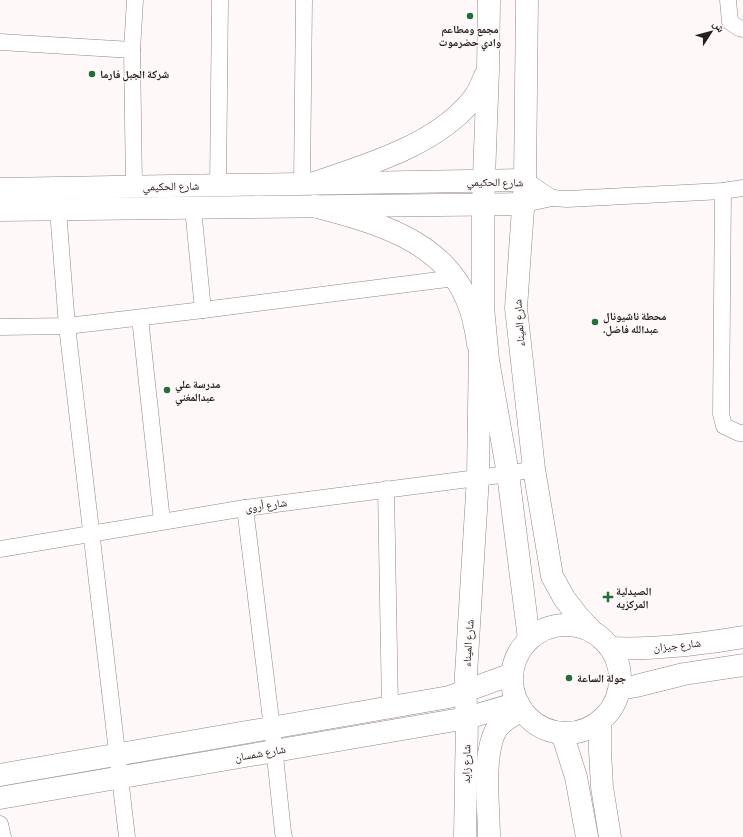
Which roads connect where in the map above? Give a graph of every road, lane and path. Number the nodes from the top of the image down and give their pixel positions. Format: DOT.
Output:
graph roads {
  1 [pos="135,0"];
  2 [pos="220,0"];
  3 [pos="304,0"];
  4 [pos="489,0"];
  5 [pos="527,0"];
  6 [pos="728,0"];
  7 [pos="743,29"];
  8 [pos="0,42"];
  9 [pos="132,50"];
  10 [pos="488,70"];
  11 [pos="525,180"];
  12 [pos="484,181"];
  13 [pos="308,183"];
  14 [pos="218,185"];
  15 [pos="134,186"];
  16 [pos="743,188"];
  17 [pos="0,189"];
  18 [pos="723,191"];
  19 [pos="552,198"];
  20 [pos="483,204"];
  21 [pos="524,204"];
  22 [pos="314,206"];
  23 [pos="194,208"];
  24 [pos="0,210"];
  25 [pos="58,210"];
  26 [pos="454,278"];
  27 [pos="483,307"];
  28 [pos="203,310"];
  29 [pos="140,318"];
  30 [pos="67,326"];
  31 [pos="0,327"];
  32 [pos="479,354"];
  33 [pos="743,433"];
  34 [pos="534,469"];
  35 [pos="508,474"];
  36 [pos="478,477"];
  37 [pos="386,489"];
  38 [pos="245,508"];
  39 [pos="162,521"];
  40 [pos="91,533"];
  41 [pos="0,549"];
  42 [pos="592,631"];
  43 [pos="743,637"];
  44 [pos="529,639"];
  45 [pos="611,648"];
  46 [pos="743,665"];
  47 [pos="512,674"];
  48 [pos="620,689"];
  49 [pos="465,691"];
  50 [pos="520,706"];
  51 [pos="390,707"];
  52 [pos="467,718"];
  53 [pos="600,721"];
  54 [pos="272,728"];
  55 [pos="562,733"];
  56 [pos="274,750"];
  57 [pos="116,755"];
  58 [pos="0,775"];
  59 [pos="119,777"];
  60 [pos="0,798"];
  61 [pos="0,824"];
  62 [pos="3,837"];
  63 [pos="127,837"];
  64 [pos="284,837"];
  65 [pos="465,837"];
  66 [pos="489,837"];
  67 [pos="587,837"];
  68 [pos="610,837"];
  1 -- 9 [label="street"];
  2 -- 14 [label="street"];
  3 -- 13 [label="street"];
  4 -- 10 [label="main road, شارع الميناء"];
  5 -- 11 [label="main road, شارع الميناء"];
  6 -- 7 [label="street"];
  8 -- 9 [label="street"];
  9 -- 15 [label="street"];
  10 -- 12 [label="main road, شارع الميناء"];
  10 -- 13 [label="main road"];
  11 -- 12 [label="main road, شارع الحكيمي"];
  11 -- 19 [label="street, شارع الحكيمي"];
  11 -- 21 [label="main road, شارع الميناء"];
  12 -- 13 [label="main road, شارع الحكيمي"];
  12 -- 20 [label="main road, شارع الميناء"];
  13 -- 14 [label="main road, شارع الحكيمي"];
  14 -- 15 [label="main road, شارع الحكيمي"];
  15 -- 17 [label="main road, شارع الحكيمي"];
  16 -- 18 [label="street"];
  18 -- 19 [label="street"];
  18 -- 33 [label="street"];
  19 -- 21 [label="street, شارع الحكيمي"];
  20 -- 21 [label="main road, شارع الحكيمي"];
  20 -- 22 [label="main road, شارع الحكيمي"];
  20 -- 27 [label="main road, شارع الميناء"];
  21 -- 34 [label="main road, شارع الميناء"];
  22 -- 23 [label="main road, شارع الحكيمي"];
  22 -- 26 [label="main road"];
  23 -- 25 [label="main road, شارع الحكيمي"];
  23 -- 28 [label="street"];
  24 -- 25 [label="main road, شارع الحكيمي"];
  25 -- 30 [label="street"];
  26 -- 28 [label="street"];
  26 -- 32 [label="main road"];
  27 -- 32 [label="main road, شارع الميناء"];
  27 -- 35 [label="main road, شارع الميناء"];
  28 -- 29 [label="street"];
  29 -- 30 [label="street"];
  29 -- 39 [label="street"];
  30 -- 31 [label="street"];
  30 -- 40 [label="street"];
  32 -- 36 [label="main road, شارع الميناء"];
  34 -- 35 [label="street, شارع أروى"];
  34 -- 42 [label="main road, شارع الميناء"];
  35 -- 36 [label="street, شارع أروى"];
  35 -- 44 [label="main road, شارع الميناء"];
  36 -- 37 [label="street, شارع أروى"];
  36 -- 49 [label="main road, شارع الميناء"];
  37 -- 38 [label="street, شارع أروى"];
  37 -- 51 [label="street"];
  38 -- 39 [label="street, شارع أروى"];
  38 -- 54 [label="street"];
  39 -- 40 [label="street, شارع أروى"];
  40 -- 41 [label="street, شارع أروى"];
  40 -- 57 [label="street"];
  42 -- 44 [label="main road"];
  42 -- 45 [label="main road"];
  43 -- 45 [label="main road, شارع جيزان"];
  44 -- 47 [label="main road"];
  45 -- 48 [label="main road"];
  46 -- 48 [label="main road"];
  47 -- 49 [label="main road, شارع شمسان"];
  47 -- 50 [label="main road"];
  48 -- 53 [label="main road"];
  49 -- 51 [label="main road, شارع شمسان"];
  49 -- 52 [label="main road, شارع زايد"];
  50 -- 52 [label="main road, شارع شمسان"];
  50 -- 55 [label="main road"];
  50 -- 66 [label="main road, شارع زايد"];
  51 -- 54 [label="main road, شارع شمسان"];
  52 -- 56 [label="main road, شارع شمسان"];
  52 -- 65 [label="main road, شارع زايد"];
  53 -- 55 [label="main road"];
  53 -- 68 [label="main road"];
  54 -- 56 [label="street"];
  54 -- 57 [label="main road, شارع شمسان"];
  55 -- 67 [label="main road"];
  56 -- 59 [label="main road, شارع شمسان"];
  56 -- 64 [label="street"];
  57 -- 58 [label="main road, شارع شمسان"];
  57 -- 59 [label="street"];
  59 -- 60 [label="main road, شارع شمسان"];
  59 -- 63 [label="street"];
  61 -- 62 [label="street"];
}
